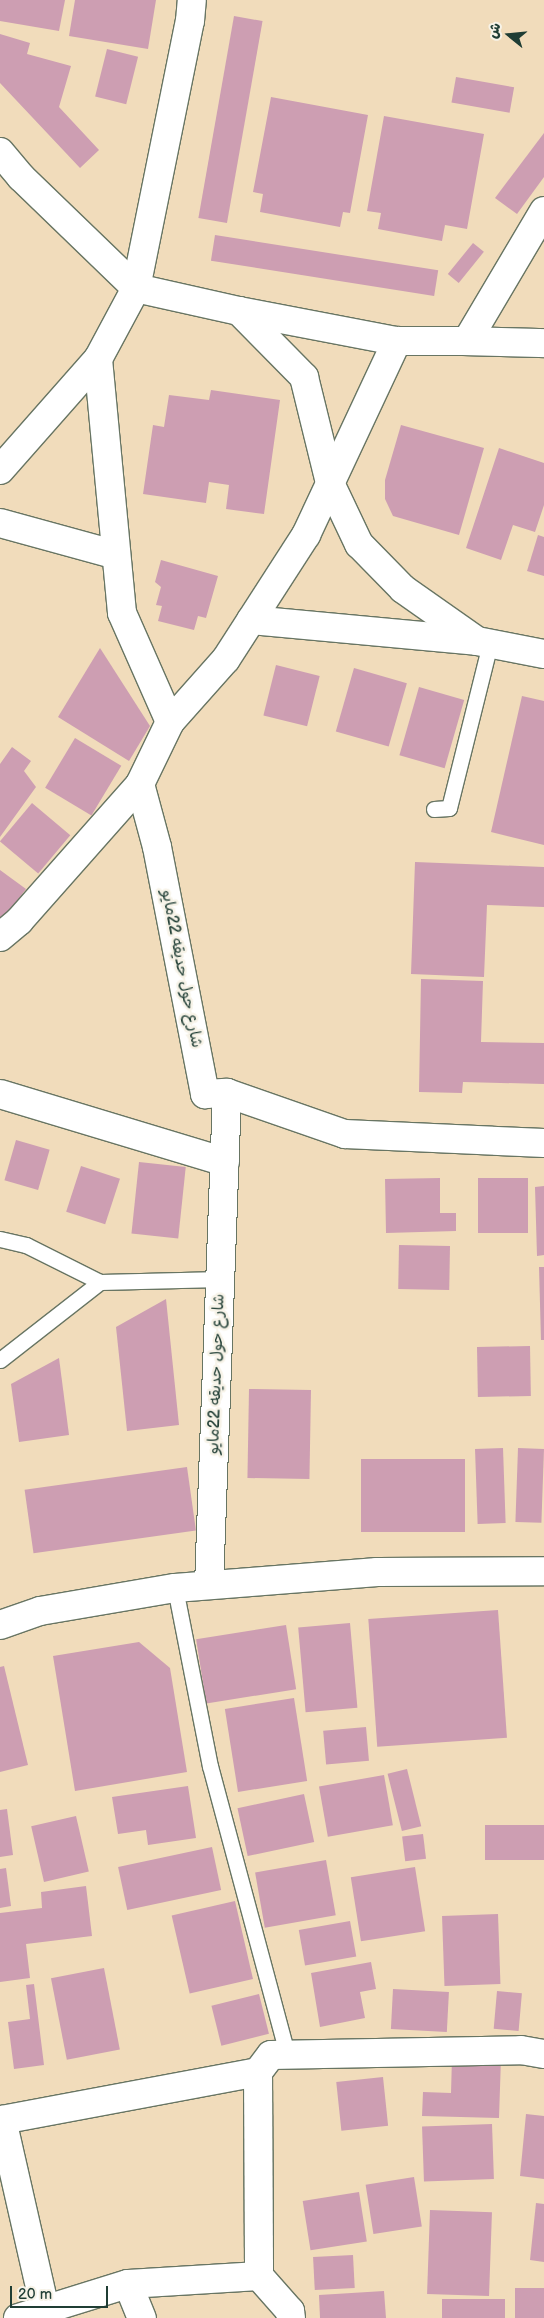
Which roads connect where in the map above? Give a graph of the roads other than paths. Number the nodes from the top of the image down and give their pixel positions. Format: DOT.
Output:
graph roads {
  1 [pos="192,0"];
  2 [pos="0,152"];
  3 [pos="10,175"];
  4 [pos="544,211"];
  5 [pos="136,288"];
  6 [pos="238,311"];
  7 [pos="467,340"];
  8 [pos="397,341"];
  9 [pos="544,343"];
  10 [pos="98,360"];
  11 [pos="0,470"];
  12 [pos="330,483"];
  13 [pos="0,523"];
  14 [pos="116,555"];
  15 [pos="251,620"];
  16 [pos="483,642"];
  17 [pos="544,654"];
  18 [pos="170,722"];
  19 [pos="140,784"];
  20 [pos="434,809"];
  21 [pos="0,937"];
  22 [pos="227,1093"];
  23 [pos="0,1094"];
  24 [pos="544,1143"];
  25 [pos="225,1162"];
  26 [pos="0,1239"];
  27 [pos="221,1279"];
  28 [pos="100,1282"];
  29 [pos="0,1360"];
  30 [pos="544,1571"];
  31 [pos="209,1585"];
  32 [pos="175,1588"];
  33 [pos="0,1625"];
  34 [pos="287,2054"];
  35 [pos="544,2054"];
  36 [pos="258,2072"];
  37 [pos="1,2116"];
  38 [pos="259,2276"];
  39 [pos="128,2284"];
  40 [pos="45,2309"];
  41 [pos="18,2318"];
  42 [pos="142,2318"];
  43 [pos="291,2318"];
  1 -- 5 [label="street"];
  2 -- 3 [label="street"];
  3 -- 5 [label="street"];
  4 -- 7 [label="street"];
  5 -- 6 [label="street"];
  5 -- 10 [label="street"];
  6 -- 8 [label="street"];
  6 -- 12 [label="street"];
  7 -- 8 [label="street"];
  7 -- 9 [label="street"];
  8 -- 12 [label="street"];
  10 -- 11 [label="street"];
  10 -- 14 [label="street"];
  12 -- 15 [label="street"];
  12 -- 16 [label="street"];
  13 -- 14 [label="street"];
  14 -- 18 [label="street"];
  15 -- 16 [label="street"];
  15 -- 18 [label="street"];
  16 -- 17 [label="street"];
  16 -- 20 [label="lane"];
  18 -- 19 [label="street"];
  19 -- 21 [label="street"];
  19 -- 22 [label="street, شارع حول حديقه 22مايو"];
  22 -- 24 [label="street"];
  22 -- 25 [label="street, شارع حول حديقه 22مايو"];
  23 -- 25 [label="street"];
  25 -- 27 [label="street, شارع حول حديقه 22مايو"];
  26 -- 28 [label="lane"];
  27 -- 28 [label="lane"];
  27 -- 31 [label="street, شارع حول حديقه 22مايو"];
  28 -- 29 [label="lane"];
  30 -- 31 [label="street"];
  31 -- 32 [label="street"];
  32 -- 33 [label="street"];
  32 -- 34 [label="lane"];
  34 -- 35 [label="street"];
  34 -- 36 [label="street"];
  36 -- 37 [label="street"];
  36 -- 38 [label="street"];
  37 -- 40 [label="street"];
  38 -- 39 [label="street"];
  38 -- 43 [label="street"];
  39 -- 40 [label="street"];
  39 -- 42 [label="street"];
  40 -- 41 [label="street"];
}
